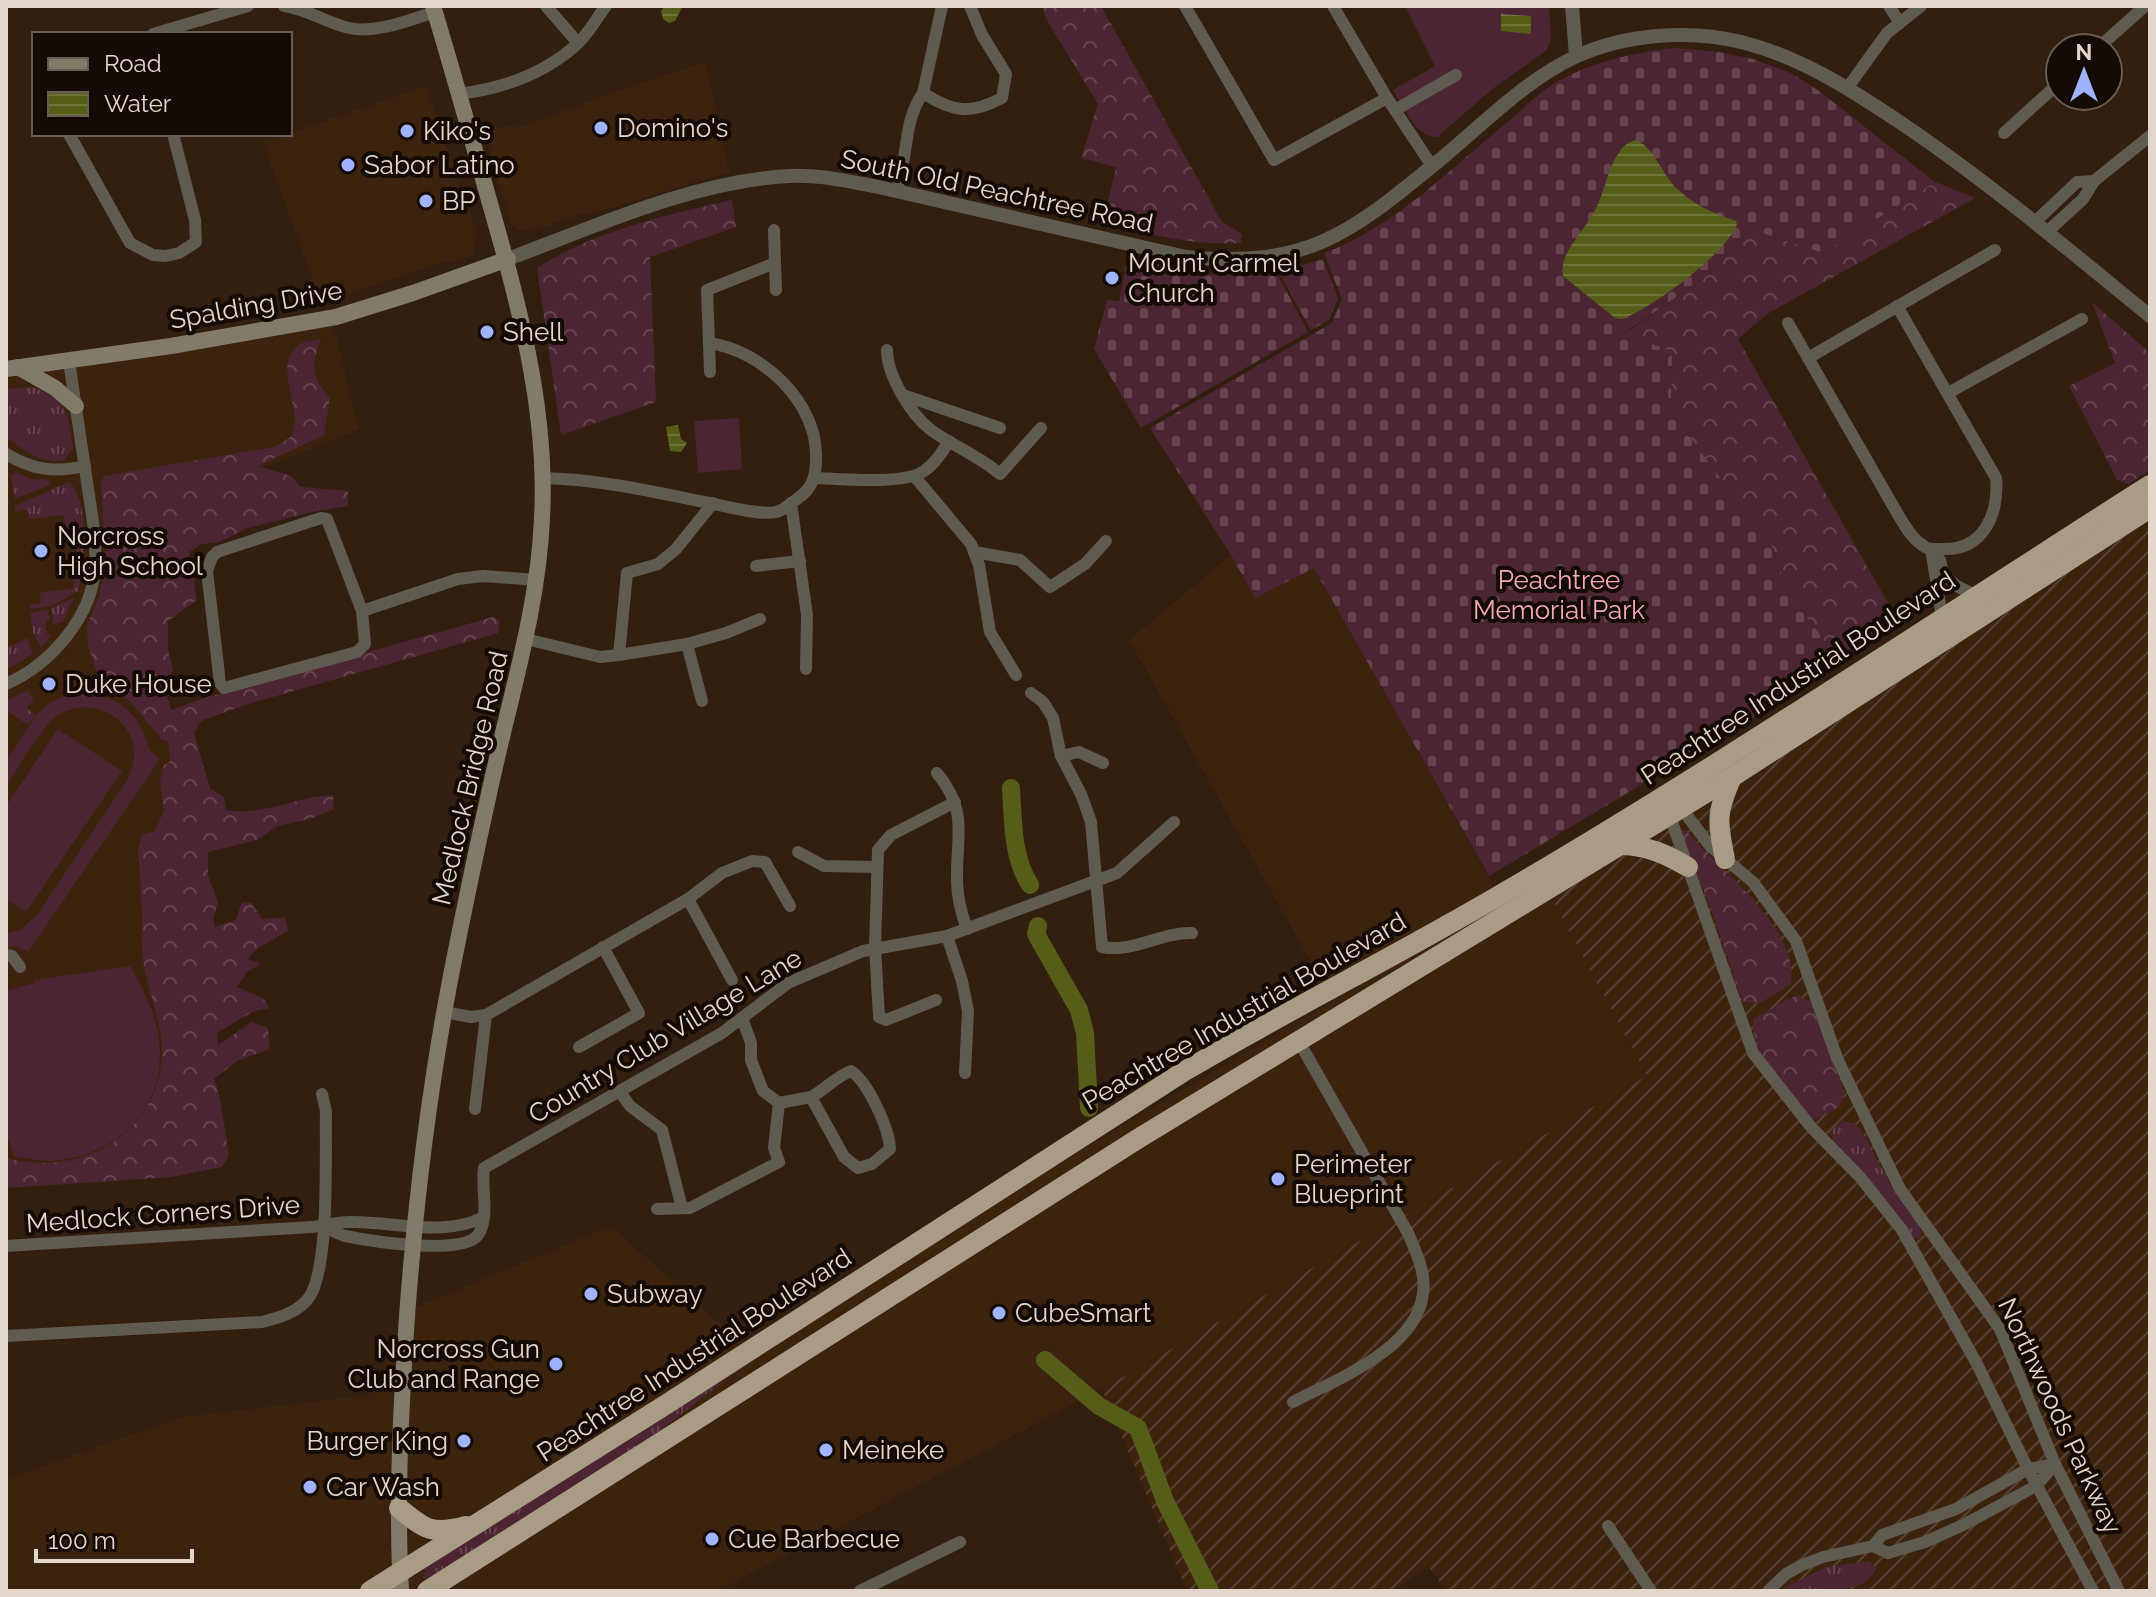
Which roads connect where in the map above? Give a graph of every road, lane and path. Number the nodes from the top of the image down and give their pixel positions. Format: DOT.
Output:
graph roads {
  1 [pos="248,6"];
  2 [pos="284,6"];
  3 [pos="292,6"];
  4 [pos="546,6"];
  5 [pos="606,6"];
  6 [pos="942,6"];
  7 [pos="970,6"];
  8 [pos="1185,6"];
  9 [pos="1333,6"];
  10 [pos="1572,6"];
  11 [pos="1889,6"];
  12 [pos="2145,6"];
  13 [pos="434,9"];
  14 [pos="1916,10"];
  15 [pos="1900,23"];
  16 [pos="160,32"];
  17 [pos="2116,32"];
  18 [pos="578,43"];
  19 [pos="1576,56"];
  20 [pos="1456,75"];
  21 [pos="1848,87"];
  22 [pos="923,93"];
  23 [pos="458,94"];
  24 [pos="2044,97"];
  25 [pos="1387,98"];
  26 [pos="1395,110"];
  27 [pos="2004,133"];
  28 [pos="70,136"];
  29 [pos="174,136"];
  30 [pos="2150,136"];
  31 [pos="1432,166"];
  32 [pos="2094,181"];
  33 [pos="2068,189"];
  34 [pos="896,191"];
  35 [pos="2080,202"];
  36 [pos="2041,227"];
  37 [pos="774,230"];
  38 [pos="1995,250"];
  39 [pos="508,259"];
  40 [pos="775,263"];
  41 [pos="776,290"];
  42 [pos="1897,306"];
  43 [pos="2150,316"];
  44 [pos="2082,319"];
  45 [pos="1788,323"];
  46 [pos="709,343"];
  47 [pos="887,350"];
  48 [pos="1808,358"];
  49 [pos="69,361"];
  50 [pos="12,368"];
  51 [pos="710,372"];
  52 [pos="1948,393"];
  53 [pos="903,395"];
  54 [pos="76,406"];
  55 [pos="1000,428"];
  56 [pos="1041,428"];
  57 [pos="949,441"];
  58 [pos="6,454"];
  59 [pos="85,466"];
  60 [pos="915,477"];
  61 [pos="542,478"];
  62 [pos="816,478"];
  63 [pos="2150,485"];
  64 [pos="713,503"];
  65 [pos="791,503"];
  66 [pos="2150,508"];
  67 [pos="1106,541"];
  68 [pos="1936,549"];
  69 [pos="974,552"];
  70 [pos="800,561"];
  71 [pos="756,566"];
  72 [pos="537,580"];
  73 [pos="1942,581"];
  74 [pos="1976,595"];
  75 [pos="362,611"];
  76 [pos="1942,617"];
  77 [pos="760,619"];
  78 [pos="526,639"];
  79 [pos="687,644"];
  80 [pos="619,655"];
  81 [pos="806,669"];
  82 [pos="1016,675"];
  83 [pos="6,684"];
  84 [pos="1031,693"];
  85 [pos="702,701"];
  86 [pos="1061,756"];
  87 [pos="1103,763"];
  88 [pos="937,773"];
  89 [pos="1732,777"];
  90 [pos="955,802"];
  91 [pos="1688,817"];
  92 [pos="1174,822"];
  93 [pos="1673,825"];
  94 [pos="1622,845"];
  95 [pos="798,852"];
  96 [pos="1725,859"];
  97 [pos="877,867"];
  98 [pos="1688,867"];
  99 [pos="1095,880"];
  100 [pos="688,899"];
  101 [pos="790,906"];
  102 [pos="967,929"];
  103 [pos="1192,933"];
  104 [pos="947,936"];
  105 [pos="603,947"];
  106 [pos="875,948"];
  107 [pos="6,955"];
  108 [pos="20,967"];
  109 [pos="732,980"];
  110 [pos="936,1000"];
  111 [pos="444,1012"];
  112 [pos="486,1015"];
  113 [pos="742,1018"];
  114 [pos="1298,1040"];
  115 [pos="579,1047"];
  116 [pos="965,1073"];
  117 [pos="620,1092"];
  118 [pos="322,1094"];
  119 [pos="811,1097"];
  120 [pos="779,1103"];
  121 [pos="475,1109"];
  122 [pos="682,1208"];
  123 [pos="657,1209"];
  124 [pos="484,1217"];
  125 [pos="414,1225"];
  126 [pos="323,1226"];
  127 [pos="413,1244"];
  128 [pos="6,1246"];
  129 [pos="6,1336"];
  130 [pos="1293,1402"];
  131 [pos="2055,1464"];
  132 [pos="2028,1469"];
  133 [pos="2036,1486"];
  134 [pos="399,1508"];
  135 [pos="481,1521"];
  136 [pos="1608,1526"];
  137 [pos="960,1542"];
  138 [pos="1873,1546"];
  139 [pos="401,1582"];
  140 [pos="370,1591"];
  141 [pos="427,1591"];
  142 [pos="860,1591"];
  143 [pos="1651,1591"];
  144 [pos="1768,1591"];
  145 [pos="2093,1591"];
  146 [pos="2119,1591"];
  1 -- 16 [label="street"];
  2 -- 3 [label="street"];
  3 -- 13 [label="street"];
  4 -- 18 [label="street"];
  5 -- 18 [label="street"];
  6 -- 22 [label="street"];
  7 -- 22 [label="street"];
  8 -- 25 [label="street"];
  9 -- 25 [label="street"];
  10 -- 19 [label="street"];
  11 -- 15 [label="street"];
  12 -- 17 [label="street"];
  13 -- 23 [label="main road, Medlock Bridge Road"];
  14 -- 15 [label="street"];
  15 -- 21 [label="street"];
  18 -- 23 [label="street"];
  19 -- 21 [label="street, South Old Peachtree Road"];
  19 -- 31 [label="street, South Old Peachtree Road"];
  20 -- 26 [label="street"];
  21 -- 36 [label="street, South Old Peachtree Road"];
  22 -- 34 [label="street"];
  23 -- 39 [label="main road, Medlock Bridge Road"];
  24 -- 27 [label="street"];
  25 -- 26 [label="street"];
  26 -- 31 [label="street"];
  28 -- 29 [label="street"];
  30 -- 32 [label="street"];
  31 -- 34 [label="street, South Old Peachtree Road"];
  32 -- 33 [label="street"];
  32 -- 35 [label="street"];
  33 -- 35 [label="street"];
  33 -- 36 [label="street"];
  34 -- 39 [label="street, South Old Peachtree Road"];
  35 -- 36 [label="street"];
  36 -- 43 [label="street, South Old Peachtree Road"];
  37 -- 40 [label="street"];
  38 -- 42 [label="street"];
  39 -- 49 [label="main road, Spalding Drive"];
  39 -- 61 [label="main road, Medlock Bridge Road"];
  40 -- 41 [label="street"];
  40 -- 46 [label="street"];
  42 -- 48 [label="street"];
  42 -- 52 [label="street"];
  44 -- 52 [label="street"];
  45 -- 48 [label="street"];
  46 -- 51 [label="street"];
  46 -- 62 [label="street"];
  47 -- 53 [label="street"];
  48 -- 68 [label="street"];
  49 -- 50 [label="main road, Spalding Drive"];
  49 -- 54 [label="street"];
  50 -- 54 [label="main road"];
  52 -- 68 [label="street"];
  53 -- 55 [label="street"];
  53 -- 57 [label="street"];
  54 -- 59 [label="street"];
  56 -- 57 [label="street"];
  57 -- 60 [label="street"];
  58 -- 59 [label="street"];
  59 -- 83 [label="street"];
  60 -- 62 [label="street"];
  60 -- 69 [label="street"];
  61 -- 64 [label="street"];
  61 -- 72 [label="main road, Medlock Bridge Road"];
  62 -- 65 [label="street"];
  63 -- 74 [label="highway, Peachtree Industrial Boulevard"];
  64 -- 65 [label="street"];
  64 -- 80 [label="street"];
  65 -- 70 [label="street"];
  66 -- 89 [label="highway, Peachtree Industrial Boulevard"];
  67 -- 69 [label="street"];
  68 -- 73 [label="street"];
  69 -- 82 [label="street"];
  70 -- 71 [label="street"];
  70 -- 81 [label="street"];
  72 -- 75 [label="street"];
  72 -- 78 [label="main road, Medlock Bridge Road"];
  73 -- 74 [label="street"];
  73 -- 76 [label="street"];
  74 -- 76 [label="highway, Peachtree Industrial Boulevard"];
  75 -- 75 [label="street"];
  76 -- 135 [label="highway, Peachtree Industrial Boulevard"];
  77 -- 79 [label="street"];
  78 -- 80 [label="street"];
  78 -- 111 [label="main road, Medlock Bridge Road"];
  79 -- 80 [label="street"];
  79 -- 85 [label="street"];
  84 -- 86 [label="street"];
  86 -- 87 [label="street"];
  86 -- 99 [label="street"];
  88 -- 90 [label="street"];
  89 -- 94 [label="highway, Peachtree Industrial Boulevard"];
  89 -- 96 [label="highway"];
  90 -- 97 [label="street"];
  90 -- 102 [label="street"];
  91 -- 96 [label="street, Northwoods Parkway"];
  92 -- 99 [label="street, Country Club Village Lane"];
  93 -- 98 [label="street, Northwoods Parkway"];
  94 -- 98 [label="highway"];
  94 -- 114 [label="highway, Peachtree Industrial Boulevard"];
  95 -- 97 [label="street"];
  96 -- 131 [label="street, Northwoods Parkway"];
  97 -- 106 [label="street"];
  98 -- 132 [label="street, Northwoods Parkway"];
  99 -- 102 [label="street, Country Club Village Lane"];
  99 -- 103 [label="street"];
  100 -- 101 [label="street"];
  100 -- 105 [label="street"];
  100 -- 109 [label="street"];
  102 -- 104 [label="street, Country Club Village Lane"];
  104 -- 106 [label="street, Country Club Village Lane"];
  104 -- 116 [label="street"];
  105 -- 112 [label="street"];
  105 -- 115 [label="street"];
  106 -- 110 [label="street"];
  106 -- 113 [label="street, Country Club Village Lane"];
  107 -- 108 [label="street"];
  111 -- 112 [label="street"];
  111 -- 125 [label="main road, Medlock Bridge Road"];
  112 -- 121 [label="street"];
  113 -- 117 [label="street, Country Club Village Lane"];
  113 -- 120 [label="street"];
  114 -- 130 [label="street"];
  114 -- 141 [label="highway, Peachtree Industrial Boulevard"];
  117 -- 122 [label="street"];
  117 -- 124 [label="street, Country Club Village Lane"];
  118 -- 126 [label="street, Medlock Corners Drive"];
  119 -- 119 [label="street"];
  119 -- 120 [label="street"];
  120 -- 122 [label="street"];
  122 -- 123 [label="street"];
  124 -- 125 [label="street"];
  124 -- 127 [label="street"];
  125 -- 126 [label="street, Medlock Corners Drive"];
  125 -- 127 [label="main road, Medlock Bridge Road"];
  126 -- 127 [label="street, Medlock Corners Drive"];
  126 -- 128 [label="street, Medlock Corners Drive"];
  126 -- 129 [label="street, Medlock Corners Drive"];
  127 -- 134 [label="main road, Medlock Bridge Road"];
  131 -- 132 [label="street"];
  131 -- 133 [label="street"];
  131 -- 146 [label="street, Northwoods Parkway"];
  132 -- 133 [label="street, Northwoods Parkway"];
  132 -- 138 [label="street"];
  133 -- 138 [label="street"];
  133 -- 145 [label="street, Northwoods Parkway"];
  134 -- 135 [label="highway"];
  134 -- 139 [label="main road, Medlock Bridge Road"];
  135 -- 139 [label="highway, Peachtree Industrial Boulevard"];
  136 -- 143 [label="street"];
  137 -- 142 [label="street"];
  138 -- 144 [label="street"];
  139 -- 140 [label="highway, Peachtree Industrial Boulevard"];
}
